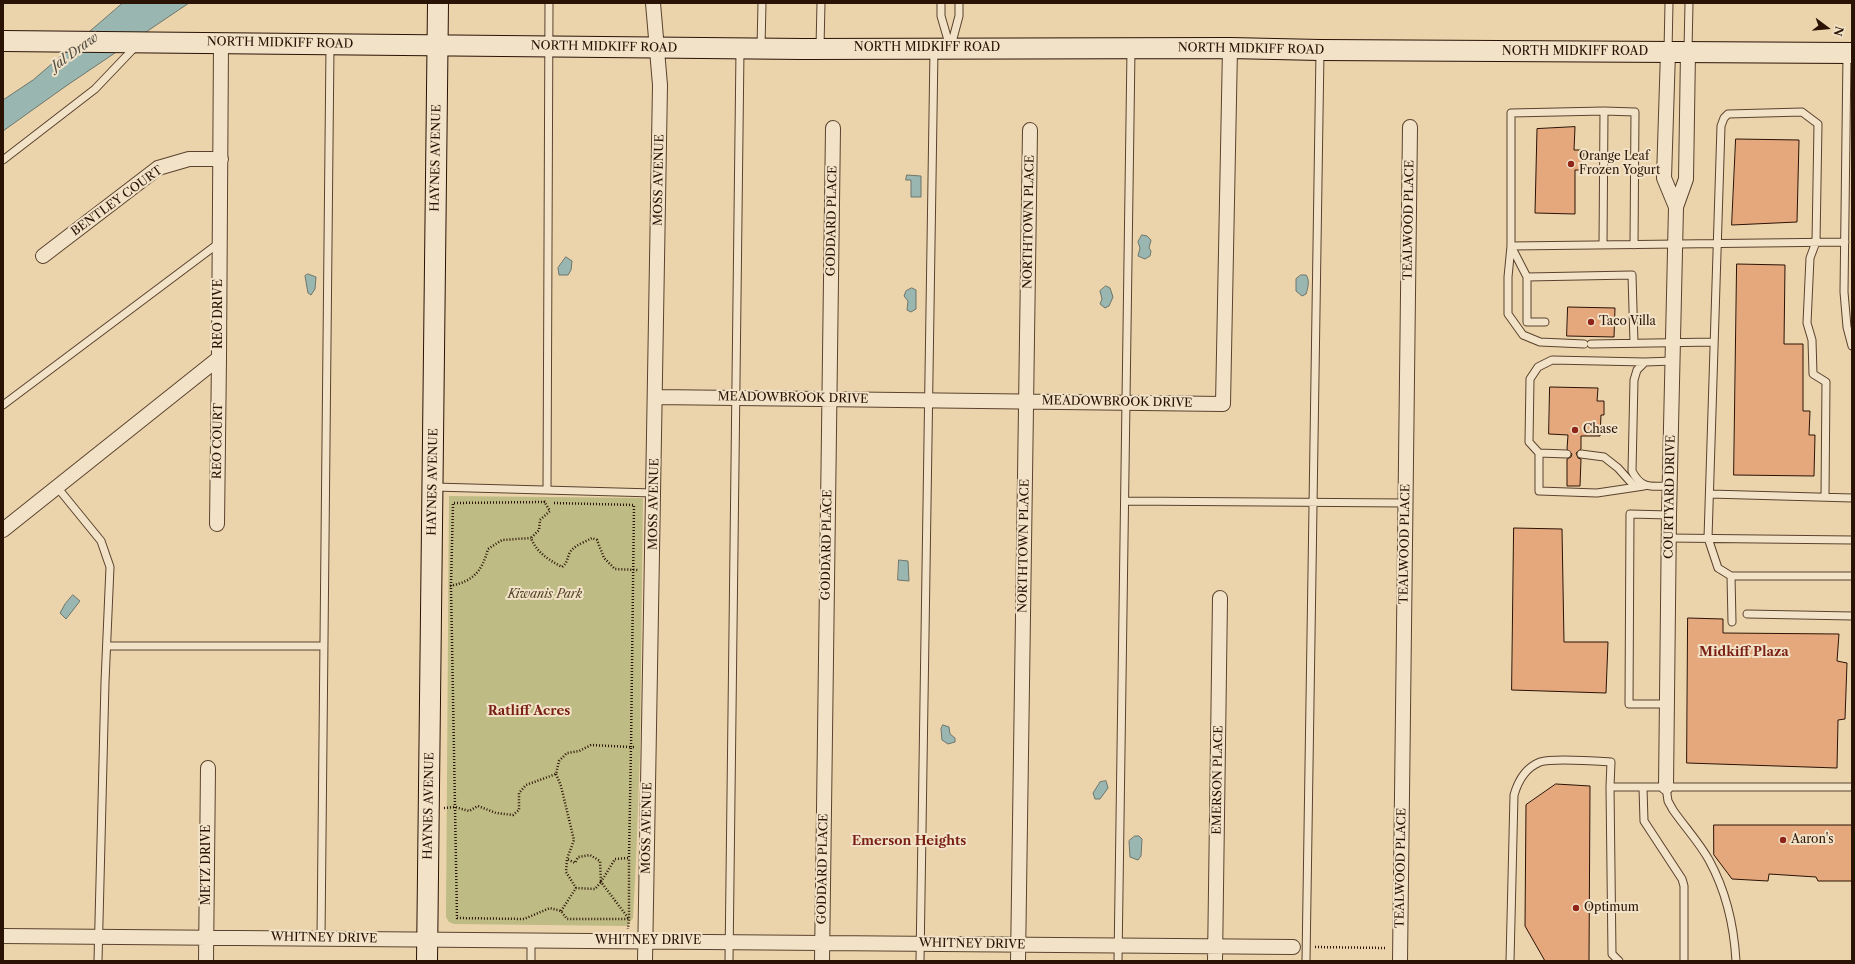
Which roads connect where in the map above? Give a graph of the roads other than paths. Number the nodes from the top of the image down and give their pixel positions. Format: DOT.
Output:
graph roads {
  1 [pos="438,3"];
  2 [pos="549,3"];
  3 [pos="653,3"];
  4 [pos="762,3"];
  5 [pos="821,3"];
  6 [pos="941,3"];
  7 [pos="959,3"];
  8 [pos="1669,3"];
  9 [pos="1690,3"];
  10 [pos="3,41"];
  11 [pos="139,42"];
  12 [pos="221,42"];
  13 [pos="330,44"];
  14 [pos="437,45"];
  15 [pos="550,46"];
  16 [pos="657,48"];
  17 [pos="740,48"];
  18 [pos="761,48"];
  19 [pos="820,48"];
  20 [pos="942,48"];
  21 [pos="1132,48"];
  22 [pos="1230,48"];
  23 [pos="1320,50"];
  24 [pos="1668,52"];
  25 [pos="1688,52"];
  26 [pos="1850,53"];
  27 [pos="1604,112"];
  28 [pos="1410,127"];
  29 [pos="833,128"];
  30 [pos="1030,130"];
  31 [pos="221,159"];
  32 [pos="3,160"];
  33 [pos="1676,207"];
  34 [pos="1816,242"];
  35 [pos="1845,242"];
  36 [pos="220,243"];
  37 [pos="1603,245"];
  38 [pos="1634,245"];
  39 [pos="1676,245"];
  40 [pos="1718,245"];
  41 [pos="1511,246"];
  42 [pos="43,256"];
  43 [pos="1527,277"];
  44 [pos="1545,322"];
  45 [pos="1674,342"];
  46 [pos="1714,342"];
  47 [pos="1634,343"];
  48 [pos="1852,346"];
  49 [pos="219,358"];
  50 [pos="1673,361"];
  51 [pos="1645,362"];
  52 [pos="656,397"];
  53 [pos="735,398"];
  54 [pos="830,398"];
  55 [pos="929,399"];
  56 [pos="1026,400"];
  57 [pos="1126,402"];
  58 [pos="3,404"];
  59 [pos="1539,454"];
  60 [pos="1567,454"];
  61 [pos="1581,454"];
  62 [pos="1644,486"];
  63 [pos="1669,486"];
  64 [pos="57,487"];
  65 [pos="432,487"];
  66 [pos="1635,487"];
  67 [pos="547,490"];
  68 [pos="654,493"];
  69 [pos="1710,494"];
  70 [pos="1825,497"];
  71 [pos="1852,498"];
  72 [pos="1125,501"];
  73 [pos="1313,501"];
  74 [pos="1406,502"];
  75 [pos="1669,515"];
  76 [pos="217,524"];
  77 [pos="3,530"];
  78 [pos="1668,538"];
  79 [pos="1708,538"];
  80 [pos="1852,540"];
  81 [pos="1731,576"];
  82 [pos="1852,576"];
  83 [pos="1220,598"];
  84 [pos="1747,614"];
  85 [pos="1852,616"];
  86 [pos="1732,622"];
  87 [pos="107,646"];
  88 [pos="324,646"];
  89 [pos="1668,704"];
  90 [pos="208,768"];
  91 [pos="1666,787"];
  92 [pos="1852,787"];
  93 [pos="1610,788"];
  94 [pos="1643,788"];
  95 [pos="3,936"];
  96 [pos="98,936"];
  97 [pos="207,937"];
  98 [pos="321,938"];
  99 [pos="428,939"];
  100 [pos="531,940"];
  101 [pos="645,942"];
  102 [pos="729,942"];
  103 [pos="822,942"];
  104 [pos="921,944"];
  105 [pos="1018,944"];
  106 [pos="1118,945"];
  107 [pos="1215,946"];
  108 [pos="1299,947"];
  109 [pos="1400,954"];
  110 [pos="98,961"];
  111 [pos="206,961"];
  112 [pos="427,961"];
  113 [pos="530,961"];
  114 [pos="645,961"];
  115 [pos="729,961"];
  116 [pos="822,961"];
  117 [pos="920,961"];
  118 [pos="1018,961"];
  119 [pos="1118,961"];
  120 [pos="1215,961"];
  121 [pos="1306,961"];
  122 [pos="1510,961"];
  123 [pos="1619,961"];
  124 [pos="1684,961"];
  125 [pos="1736,961"];
  1 -- 14 [label="main road, HAYNES AVENUE"];
  2 -- 15 [label="lane"];
  3 -- 16 [label="street, MOSS AVENUE"];
  4 -- 18 [label="lane"];
  5 -- 19 [label="lane"];
  6 -- 20 [label="lane"];
  7 -- 20 [label="lane"];
  8 -- 24 [label="lane"];
  9 -- 25 [label="lane"];
  10 -- 11 [label="main road, NORTH MIDKIFF ROAD"];
  11 -- 12 [label="main road, NORTH MIDKIFF ROAD"];
  11 -- 32 [label="lane"];
  12 -- 13 [label="main road, NORTH MIDKIFF ROAD"];
  12 -- 31 [label="street, REO DRIVE"];
  13 -- 14 [label="main road, NORTH MIDKIFF ROAD"];
  13 -- 88 [label="lane"];
  14 -- 15 [label="main road, NORTH MIDKIFF ROAD"];
  14 -- 65 [label="main road, HAYNES AVENUE"];
  15 -- 16 [label="main road, NORTH MIDKIFF ROAD"];
  15 -- 67 [label="lane"];
  16 -- 17 [label="main road, NORTH MIDKIFF ROAD"];
  16 -- 52 [label="street, MOSS AVENUE"];
  17 -- 18 [label="main road, NORTH MIDKIFF ROAD"];
  17 -- 53 [label="lane"];
  18 -- 19 [label="main road, NORTH MIDKIFF ROAD"];
  19 -- 20 [label="main road, NORTH MIDKIFF ROAD"];
  20 -- 21 [label="main road, NORTH MIDKIFF ROAD"];
  20 -- 55 [label="lane"];
  21 -- 22 [label="main road, NORTH MIDKIFF ROAD"];
  21 -- 57 [label="lane"];
  22 -- 23 [label="main road, NORTH MIDKIFF ROAD"];
  22 -- 57 [label="street, MEADOWBROOK DRIVE"];
  23 -- 24 [label="main road, NORTH MIDKIFF ROAD"];
  23 -- 73 [label="lane"];
  24 -- 25 [label="main road, NORTH MIDKIFF ROAD"];
  24 -- 33 [label="street, COURTYARD DRIVE"];
  25 -- 26 [label="main road, NORTH MIDKIFF ROAD"];
  25 -- 33 [label="street, COURTYARD DRIVE"];
  26 -- 35 [label="lane"];
  27 -- 37 [label="lane"];
  27 -- 38 [label="lane"];
  27 -- 41 [label="lane"];
  28 -- 74 [label="street, TEALWOOD PLACE"];
  29 -- 54 [label="street, GODDARD PLACE"];
  30 -- 56 [label="street, NORTHTOWN PLACE"];
  31 -- 36 [label="street, REO DRIVE"];
  31 -- 42 [label="street, BENTLEY COURT"];
  33 -- 39 [label="street, COURTYARD DRIVE"];
  34 -- 35 [label="lane"];
  34 -- 40 [label="lane"];
  34 -- 40 [label="lane"];
  34 -- 70 [label="lane"];
  35 -- 48 [label="lane"];
  36 -- 49 [label="street, REO DRIVE"];
  36 -- 58 [label="lane"];
  37 -- 38 [label="lane"];
  37 -- 41 [label="lane"];
  38 -- 39 [label="lane"];
  39 -- 40 [label="lane"];
  39 -- 45 [label="street, COURTYARD DRIVE"];
  40 -- 46 [label="lane"];
  41 -- 43 [label="lane"];
  41 -- 47 [label="lane"];
  43 -- 44 [label="lane"];
  43 -- 47 [label="lane"];
  45 -- 46 [label="lane"];
  45 -- 47 [label="lane"];
  45 -- 50 [label="street, COURTYARD DRIVE"];
  46 -- 69 [label="lane"];
  49 -- 64 [label="street, REO DRIVE"];
  49 -- 76 [label="street, REO COURT"];
  50 -- 51 [label="lane"];
  50 -- 63 [label="street, COURTYARD DRIVE"];
  51 -- 59 [label="lane"];
  51 -- 62 [label="lane"];
  52 -- 53 [label="street, MEADOWBROOK DRIVE"];
  52 -- 68 [label="street, MOSS AVENUE"];
  53 -- 54 [label="street, MEADOWBROOK DRIVE"];
  53 -- 102 [label="lane"];
  54 -- 55 [label="street, MEADOWBROOK DRIVE"];
  54 -- 103 [label="street, GODDARD PLACE"];
  55 -- 56 [label="street, MEADOWBROOK DRIVE"];
  55 -- 104 [label="lane"];
  56 -- 57 [label="street, MEADOWBROOK DRIVE"];
  56 -- 105 [label="street, NORTHTOWN PLACE"];
  57 -- 72 [label="lane"];
  59 -- 60 [label="lane"];
  59 -- 66 [label="lane"];
  61 -- 66 [label="lane"];
  62 -- 63 [label="lane"];
  62 -- 66 [label="lane"];
  63 -- 75 [label="street, COURTYARD DRIVE"];
  64 -- 77 [label="street, REO DRIVE"];
  64 -- 87 [label="lane"];
  65 -- 67 [label="lane"];
  65 -- 99 [label="main road, HAYNES AVENUE"];
  67 -- 68 [label="lane"];
  68 -- 101 [label="street, MOSS AVENUE"];
  69 -- 70 [label="lane"];
  69 -- 79 [label="lane"];
  70 -- 71 [label="lane"];
  72 -- 73 [label="lane"];
  72 -- 106 [label="lane"];
  73 -- 74 [label="lane"];
  73 -- 108 [label="lane"];
  74 -- 109 [label="street, TEALWOOD PLACE"];
  75 -- 78 [label="street, COURTYARD DRIVE"];
  75 -- 89 [label="lane"];
  78 -- 79 [label="lane"];
  78 -- 89 [label="street, COURTYARD DRIVE"];
  79 -- 80 [label="lane"];
  79 -- 81 [label="lane"];
  81 -- 82 [label="lane"];
  81 -- 86 [label="lane"];
  83 -- 107 [label="street, EMERSON PLACE"];
  84 -- 85 [label="lane"];
  87 -- 88 [label="lane"];
  87 -- 96 [label="lane"];
  88 -- 98 [label="lane"];
  89 -- 91 [label="street, COURTYARD DRIVE"];
  90 -- 97 [label="street, METZ DRIVE"];
  91 -- 92 [label="lane"];
  91 -- 94 [label="lane"];
  91 -- 125 [label="lane"];
  93 -- 94 [label="lane"];
  93 -- 122 [label="lane"];
  93 -- 123 [label="lane"];
  94 -- 124 [label="lane"];
  95 -- 96 [label="street, WHITNEY DRIVE"];
  96 -- 97 [label="street, WHITNEY DRIVE"];
  96 -- 110 [label="lane"];
  97 -- 98 [label="street, WHITNEY DRIVE"];
  97 -- 111 [label="street, METZ DRIVE"];
  98 -- 99 [label="street, WHITNEY DRIVE"];
  99 -- 100 [label="street, WHITNEY DRIVE"];
  99 -- 112 [label="main road, HAYNES AVENUE"];
  100 -- 101 [label="street, WHITNEY DRIVE"];
  100 -- 113 [label="lane"];
  101 -- 102 [label="street, WHITNEY DRIVE"];
  101 -- 114 [label="street, MOSS AVENUE"];
  102 -- 103 [label="street, WHITNEY DRIVE"];
  102 -- 115 [label="lane"];
  103 -- 104 [label="street, WHITNEY DRIVE"];
  103 -- 116 [label="street, GODDARD PLACE"];
  104 -- 105 [label="street, WHITNEY DRIVE"];
  104 -- 117 [label="lane"];
  105 -- 106 [label="street, WHITNEY DRIVE"];
  105 -- 118 [label="street, NORTHTOWN PLACE"];
  106 -- 107 [label="street, WHITNEY DRIVE"];
  106 -- 119 [label="lane"];
  107 -- 108 [label="street, WHITNEY DRIVE"];
  107 -- 120 [label="street, EMERSON PLACE"];
  108 -- 121 [label="lane"];
}
